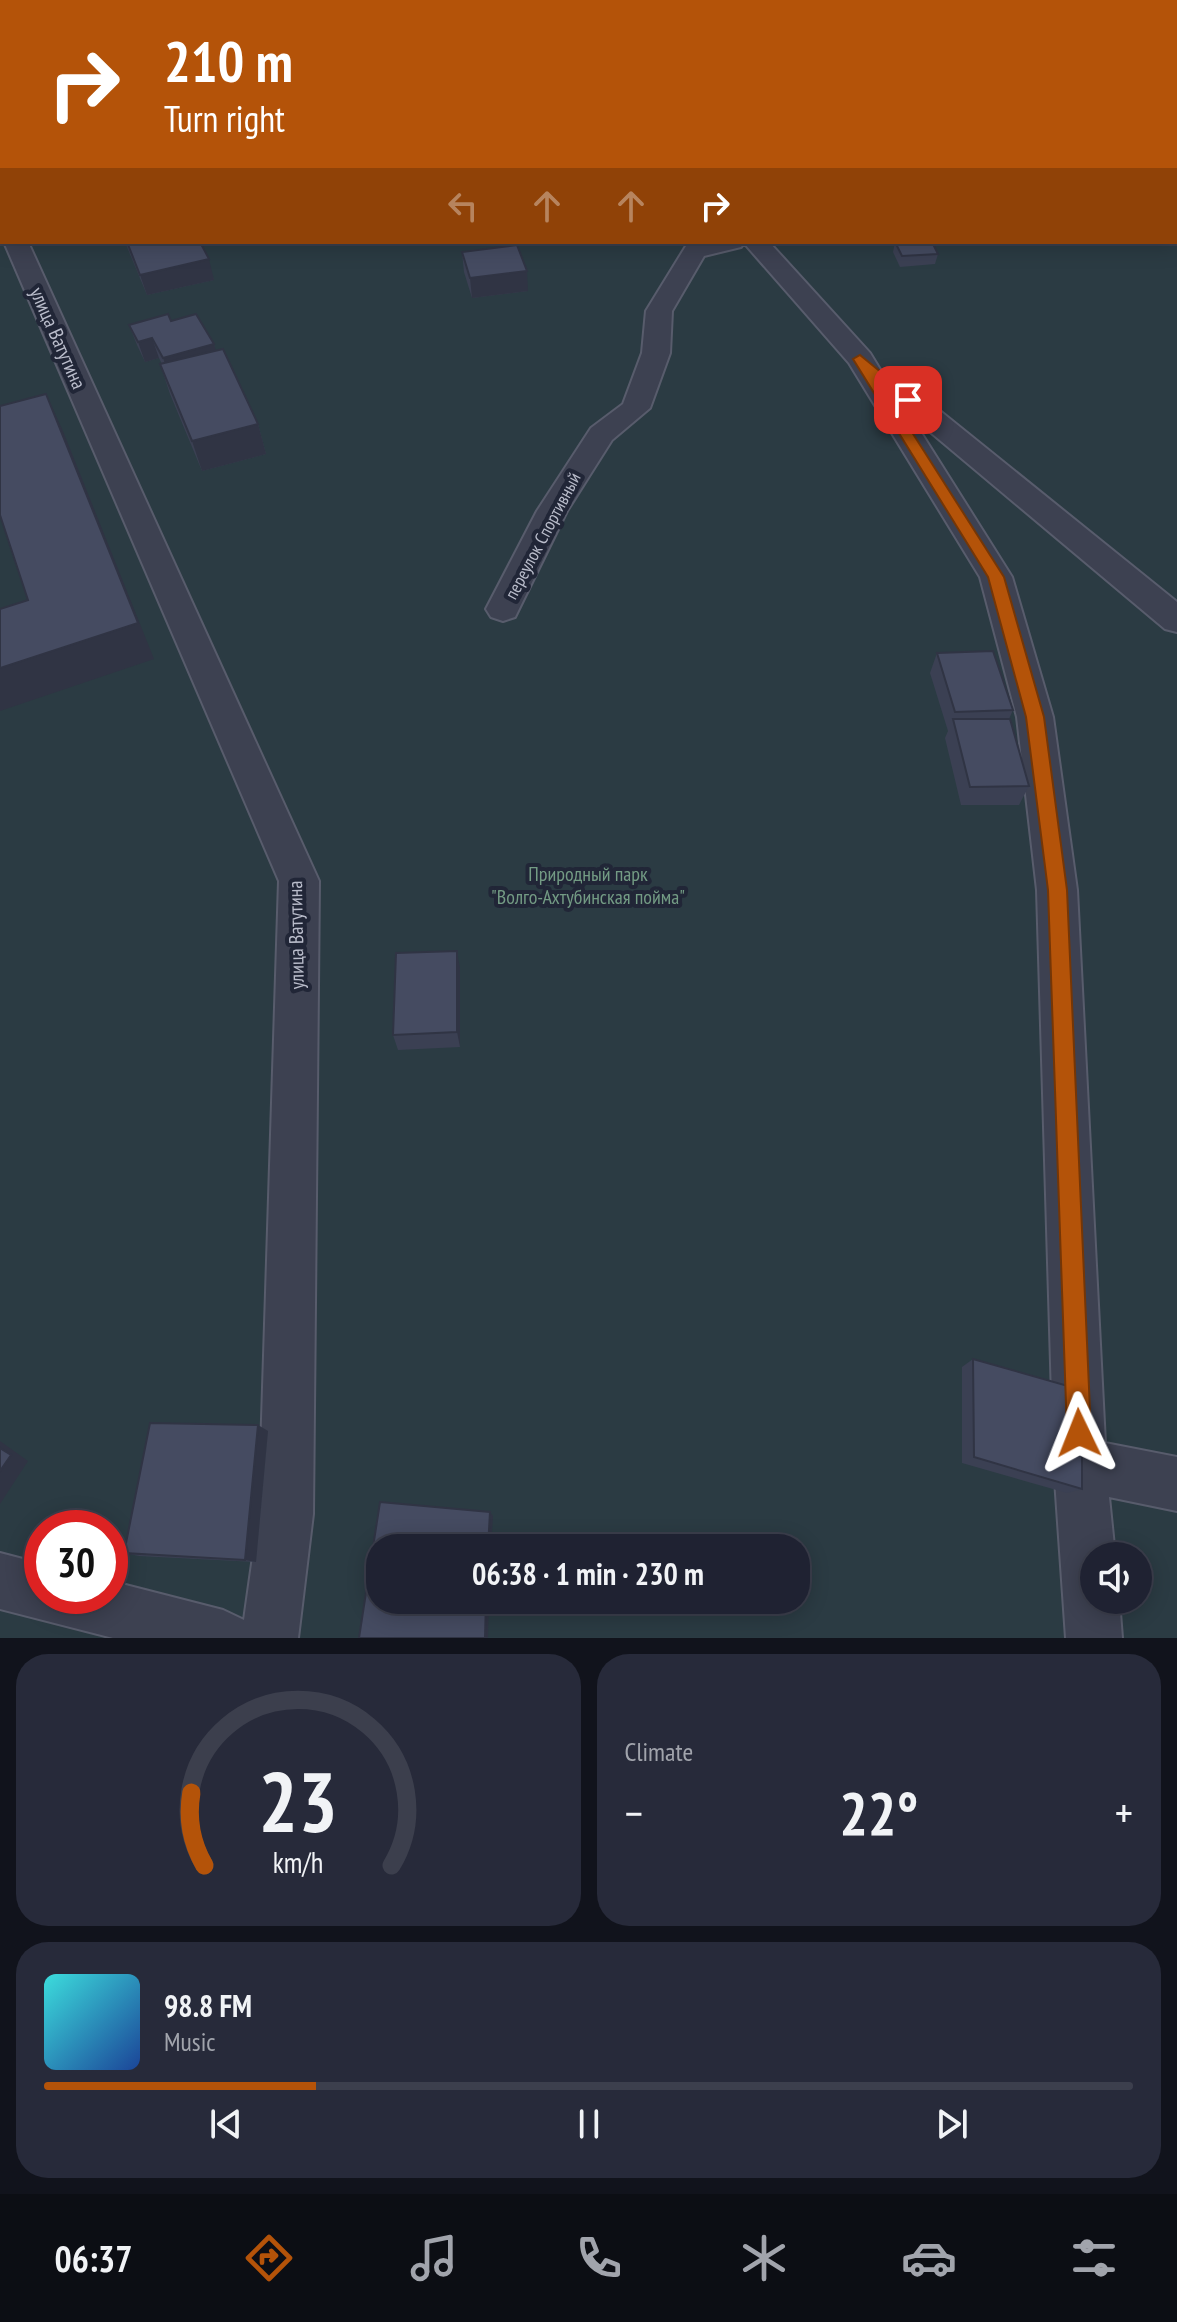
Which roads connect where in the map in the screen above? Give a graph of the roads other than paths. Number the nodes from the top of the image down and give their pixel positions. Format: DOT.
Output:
graph roads {
  1 [pos="16,244"];
  2 [pos="724,244"];
  3 [pos="758,244"];
  4 [pos="860,359"];
  5 [pos="503,609"];
  6 [pos="1177,620"];
  7 [pos="1080,1465"];
  8 [pos="1177,1484"];
  9 [pos="0,1581"];
  10 [pos="24,1587"];
  11 [pos="128,1614"];
  12 [pos="223,1638"];
  13 [pos="270,1638"];
  14 [pos="1094,1638"];
  1 -- 13 [label="street, улица Ватутина"];
  2 -- 5 [label="street, переулок Спортивный"];
  3 -- 4 [label="street"];
  4 -- 6 [label="street"];
  4 -- 7 [label="street"];
  7 -- 8 [label="street"];
  7 -- 14 [label="street"];
  9 -- 10 [label="street"];
  11 -- 12 [label="street"];
}
